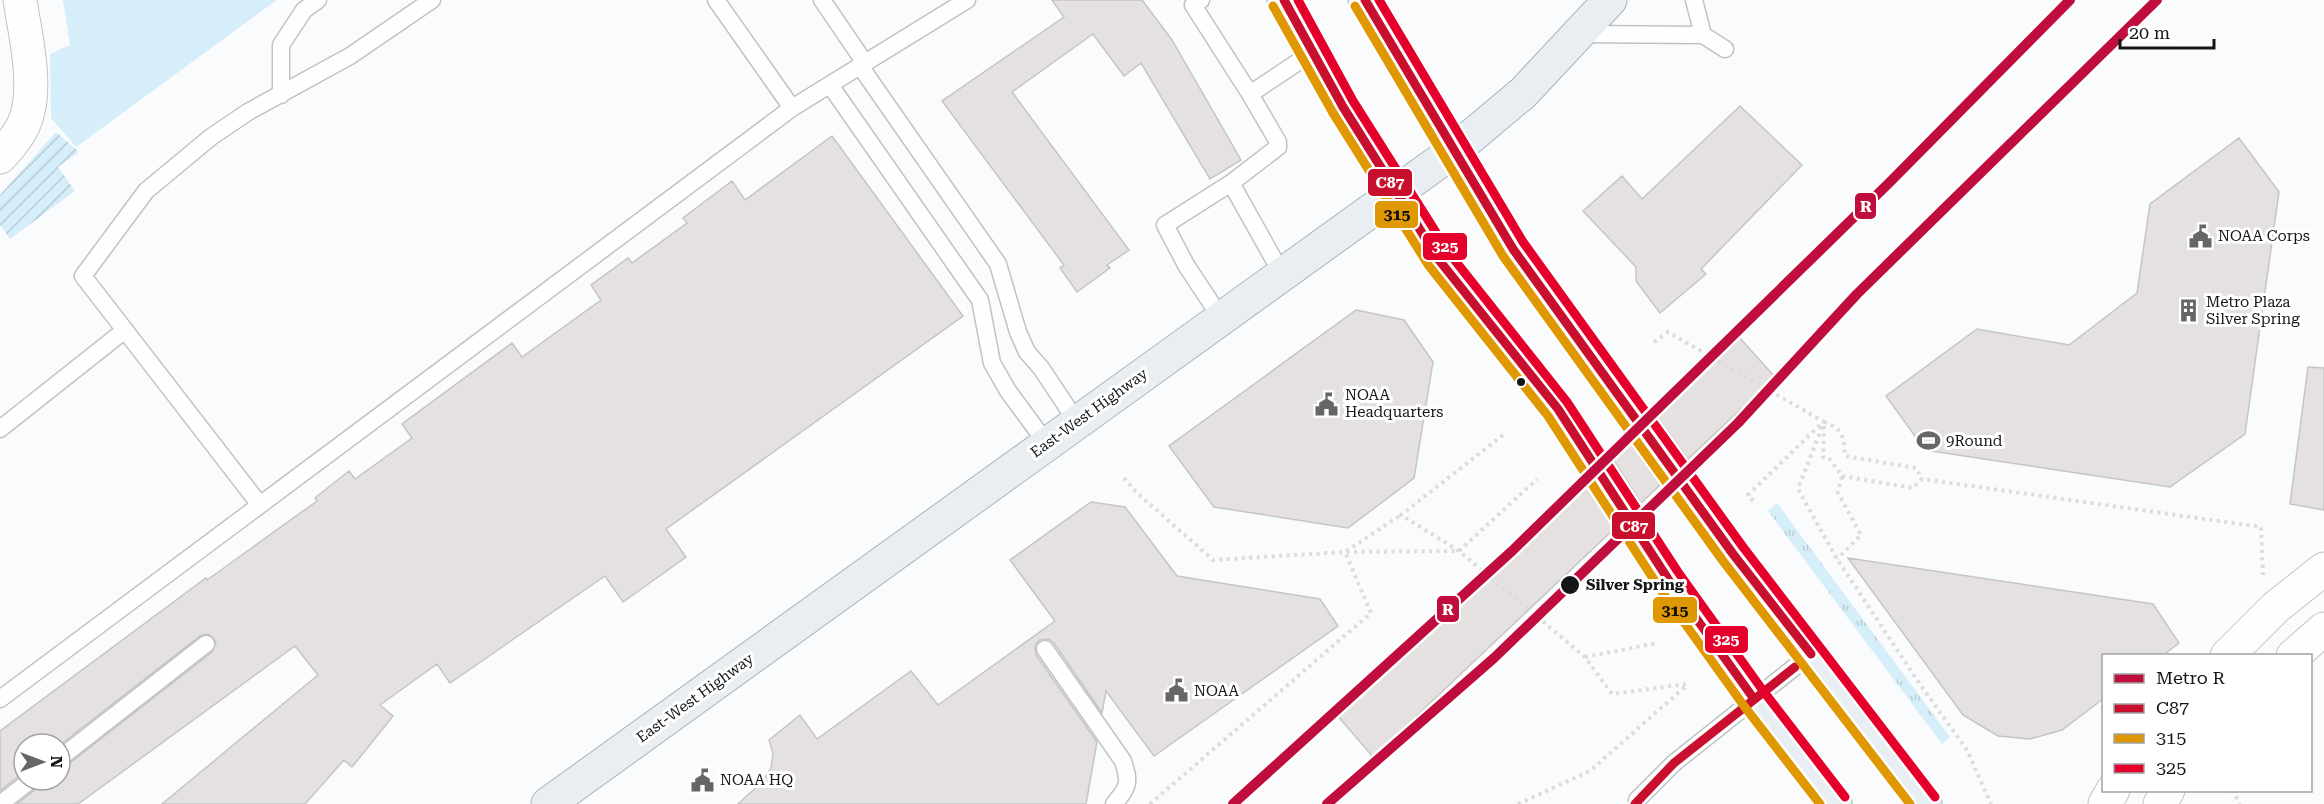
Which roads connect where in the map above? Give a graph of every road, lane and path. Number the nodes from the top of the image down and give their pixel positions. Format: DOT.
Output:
graph roads {
  1 [pos="20,0"];
  2 [pos="318,0"];
  3 [pos="432,0"];
  4 [pos="716,0"];
  5 [pos="822,0"];
  6 [pos="967,0"];
  7 [pos="1201,0"];
  8 [pos="1284,0"];
  9 [pos="1365,0"];
  10 [pos="1610,0"];
  11 [pos="1694,0"];
  12 [pos="1580,34"];
  13 [pos="1703,35"];
  14 [pos="1725,49"];
  15 [pos="1313,52"];
  16 [pos="863,64"];
  17 [pos="830,85"];
  18 [pos="281,94"];
  19 [pos="1250,94"];
  20 [pos="792,108"];
  21 [pos="1455,150"];
  22 [pos="0,157"];
  23 [pos="1232,183"];
  24 [pos="1395,192"];
  25 [pos="1282,274"];
  26 [pos="1221,318"];
  27 [pos="125,330"];
  28 [pos="1654,342"];
  29 [pos="1077,422"];
  30 [pos="1824,422"];
  31 [pos="0,429"];
  32 [pos="1503,435"];
  33 [pos="1047,444"];
  34 [pos="1842,476"];
  35 [pos="1124,478"];
  36 [pos="1537,479"];
  37 [pos="1922,479"];
  38 [pos="1753,501"];
  39 [pos="260,505"];
  40 [pos="1401,515"];
  41 [pos="1459,550"];
  42 [pos="1345,552"];
  43 [pos="1837,559"];
  44 [pos="2324,569"];
  45 [pos="2263,576"];
  46 [pos="2324,629"];
  47 [pos="1657,643"];
  48 [pos="206,644"];
  49 [pos="1046,649"];
  50 [pos="1811,654"];
  51 [pos="2228,654"];
  52 [pos="2295,654"];
  53 [pos="1585,657"];
  54 [pos="0,699"];
  55 [pos="1754,699"];
  56 [pos="72,749"];
  57 [pos="16,792"];
  58 [pos="1637,800"];
  59 [pos="0,804"];
  60 [pos="548,804"];
  61 [pos="1114,804"];
  62 [pos="1150,804"];
  63 [pos="1518,804"];
  64 [pos="1835,804"];
  65 [pos="1925,804"];
  66 [pos="1991,804"];
  1 -- 22 [label="street"];
  2 -- 18 [label="lane"];
  3 -- 18 [label="lane"];
  4 -- 20 [label="lane"];
  5 -- 16 [label="lane"];
  6 -- 16 [label="lane"];
  7 -- 19 [label="lane"];
  8 -- 15 [label="main road"];
  9 -- 21 [label="main road"];
  10 -- 12 [label="main road, East-West Highway"];
  11 -- 13 [label="lane"];
  12 -- 13 [label="lane"];
  12 -- 21 [label="main road, East-West Highway"];
  13 -- 14 [label="lane"];
  15 -- 19 [label="lane"];
  15 -- 24 [label="main road"];
  16 -- 17 [label="lane"];
  16 -- 29 [label="lane"];
  17 -- 20 [label="lane"];
  17 -- 33 [label="lane"];
  18 -- 27 [label="lane"];
  19 -- 23 [label="lane"];
  20 -- 39 [label="lane"];
  21 -- 24 [label="main road, East-West Highway"];
  21 -- 50 [label="main road"];
  23 -- 25 [label="lane"];
  23 -- 26 [label="lane"];
  24 -- 25 [label="main road, East-West Highway"];
  24 -- 55 [label="main road"];
  25 -- 26 [label="main road, East-West Highway"];
  26 -- 29 [label="main road, East-West Highway"];
  27 -- 31 [label="lane"];
  27 -- 39 [label="lane"];
  28 -- 30 [label="path"];
  29 -- 33 [label="main road, East-West Highway"];
  30 -- 34 [label="path"];
  30 -- 37 [label="path"];
  30 -- 38 [label="path"];
  30 -- 43 [label="path"];
  32 -- 40 [label="path"];
  33 -- 60 [label="main road, East-West Highway"];
  34 -- 37 [label="path"];
  34 -- 43 [label="path"];
  35 -- 42 [label="path"];
  36 -- 41 [label="path"];
  37 -- 45 [label="path"];
  39 -- 54 [label="lane"];
  40 -- 41 [label="path"];
  40 -- 42 [label="path"];
  41 -- 42 [label="path"];
  41 -- 53 [label="path"];
  42 -- 62 [label="path"];
  43 -- 66 [label="path"];
  44 -- 51 [label="street"];
  46 -- 52 [label="street"];
  47 -- 53 [label="path"];
  48 -- 56 [label="lane"];
  49 -- 61 [label="lane"];
  50 -- 55 [label="lane"];
  50 -- 65 [label="main road"];
  53 -- 63 [label="path"];
  55 -- 58 [label="lane"];
  55 -- 64 [label="main road"];
  57 -- 59 [label="lane"];
}
